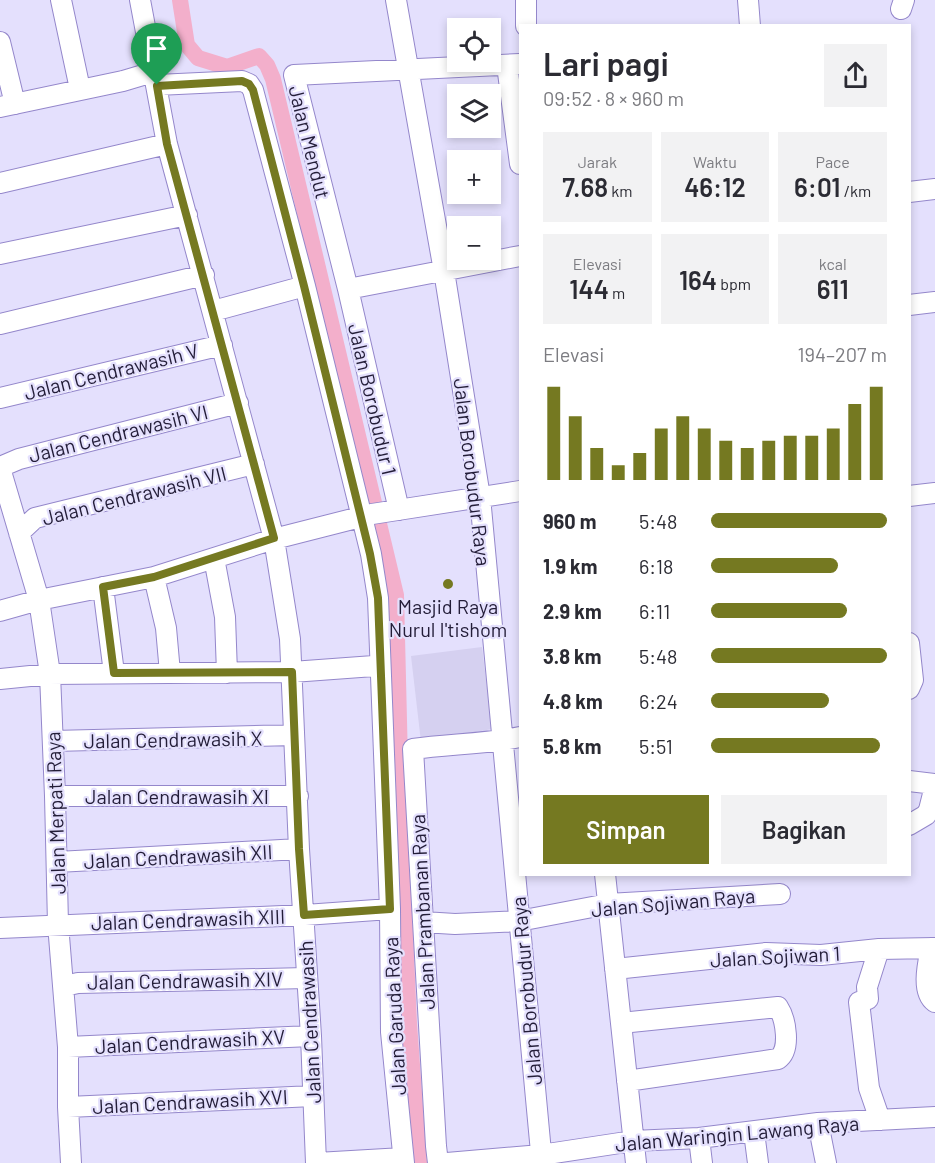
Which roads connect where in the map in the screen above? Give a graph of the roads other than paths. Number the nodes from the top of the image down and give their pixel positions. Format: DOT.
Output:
graph roads {
  1 [pos="60,0"];
  2 [pos="140,0"];
  3 [pos="396,0"];
  4 [pos="526,0"];
  5 [pos="748,0"];
  6 [pos="526,24"];
  7 [pos="750,24"];
  8 [pos="0,42"];
  9 [pos="514,65"];
  10 [pos="409,69"];
  11 [pos="155,79"];
  12 [pos="80,90"];
  13 [pos="8,106"];
  14 [pos="167,144"];
  15 [pos="519,148"];
  16 [pos="0,183"];
  17 [pos="935,189"];
  18 [pos="911,192"];
  19 [pos="186,215"];
  20 [pos="0,254"];
  21 [pos="519,256"];
  22 [pos="444,271"];
  23 [pos="204,275"];
  24 [pos="304,286"];
  25 [pos="348,289"];
  26 [pos="935,302"];
  27 [pos="911,305"];
  28 [pos="213,312"];
  29 [pos="0,324"];
  30 [pos="222,345"];
  31 [pos="0,398"];
  32 [pos="238,403"];
  33 [pos="254,464"];
  34 [pos="0,468"];
  35 [pos="519,491"];
  36 [pos="935,493"];
  37 [pos="911,496"];
  38 [pos="480,497"];
  39 [pos="380,513"];
  40 [pos="19,533"];
  41 [pos="274,538"];
  42 [pos="214,558"];
  43 [pos="154,577"];
  44 [pos="103,587"];
  45 [pos="39,600"];
  46 [pos="0,611"];
  47 [pos="911,662"];
  48 [pos="380,667"];
  49 [pos="227,672"];
  50 [pos="292,672"];
  51 [pos="114,673"];
  52 [pos="170,673"];
  53 [pos="50,674"];
  54 [pos="0,679"];
  55 [pos="911,684"];
  56 [pos="294,735"];
  57 [pos="511,738"];
  58 [pos="53,741"];
  59 [pos="911,781"];
  60 [pos="935,785"];
  61 [pos="56,796"];
  62 [pos="298,796"];
  63 [pos="911,824"];
  64 [pos="299,849"];
  65 [pos="57,862"];
  66 [pos="605,876"];
  67 [pos="780,894"];
  68 [pos="608,904"];
  69 [pos="390,909"];
  70 [pos="304,915"];
  71 [pos="519,921"];
  72 [pos="423,922"];
  73 [pos="58,924"];
  74 [pos="0,928"];
  75 [pos="933,948"];
  76 [pos="879,949"];
  77 [pos="615,969"];
  78 [pos="306,978"];
  79 [pos="63,986"];
  80 [pos="935,1002"];
  81 [pos="621,1023"];
  82 [pos="311,1036"];
  83 [pos="68,1047"];
  84 [pos="627,1081"];
  85 [pos="312,1096"];
  86 [pos="68,1107"];
  87 [pos="935,1118"];
  88 [pos="880,1120"];
  89 [pos="819,1123"];
  90 [pos="754,1132"];
  91 [pos="699,1138"];
  92 [pos="633,1141"];
  93 [pos="541,1159"];
  94 [pos="404,1160"];
  95 [pos="71,1163"];
  96 [pos="316,1163"];
  97 [pos="438,1163"];
  98 [pos="447,1163"];
  99 [pos="636,1163"];
  100 [pos="702,1163"];
  101 [pos="758,1163"];
  102 [pos="825,1163"];
  1 -- 12 [label="street"];
  2 -- 11 [label="street, Jalan Cendrawasih"];
  3 -- 10 [label="street, Jalan Borobudur Raya"];
  4 -- 6 [label="street"];
  5 -- 7 [label="street"];
  8 -- 13 [label="street"];
  9 -- 10 [label="street, Jalan Mendut"];
  9 -- 15 [label="street"];
  10 -- 22 [label="street, Jalan Borobudur Raya"];
  10 -- 25 [label="street, Jalan Mendut"];
  11 -- 12 [label="street"];
  11 -- 14 [label="street, Jalan Cendrawasih"];
  11 -- 24 [label="street, Jalan Garuda Raya"];
  12 -- 13 [label="street"];
  14 -- 16 [label="street"];
  14 -- 19 [label="street, Jalan Cendrawasih"];
  17 -- 18 [label="street"];
  19 -- 20 [label="street"];
  19 -- 23 [label="street, Jalan Cendrawasih"];
  21 -- 22 [label="street"];
  22 -- 25 [label="street"];
  22 -- 38 [label="street, Jalan Borobudur Raya"];
  23 -- 28 [label="street, Jalan Cendrawasih"];
  23 -- 29 [label="street"];
  24 -- 28 [label="street"];
  24 -- 39 [label="street, Jalan Garuda Raya"];
  25 -- 39 [label="street, Jalan Borobudur 1"];
  26 -- 27 [label="street"];
  28 -- 30 [label="street, Jalan Cendrawasih"];
  30 -- 31 [label="street, Jalan Cendrawasih V"];
  30 -- 32 [label="street, Jalan Cendrawasih"];
  32 -- 33 [label="street, Jalan Cendrawasih"];
  32 -- 34 [label="street, Jalan Cendrawasih VI"];
  33 -- 40 [label="street, Jalan Cendrawasih VII"];
  33 -- 41 [label="street, Jalan Cendrawasih"];
  34 -- 40 [label="street, Jalan Merpati Raya"];
  35 -- 38 [label="street"];
  36 -- 37 [label="street"];
  38 -- 39 [label="street"];
  38 -- 57 [label="street, Jalan Borobudur Raya"];
  39 -- 41 [label="street"];
  39 -- 48 [label="street, Jalan Garuda Raya"];
  40 -- 45 [label="street, Jalan Merpati Raya"];
  41 -- 42 [label="street"];
  41 -- 50 [label="street, Jalan Cendrawasih"];
  42 -- 43 [label="street"];
  42 -- 49 [label="street"];
  43 -- 44 [label="street"];
  43 -- 52 [label="street"];
  44 -- 45 [label="street"];
  44 -- 51 [label="street"];
  45 -- 46 [label="street"];
  45 -- 53 [label="street, Jalan Merpati Raya"];
  47 -- 55 [label="street"];
  48 -- 50 [label="street"];
  48 -- 69 [label="street, Jalan Garuda Raya"];
  49 -- 50 [label="street"];
  49 -- 52 [label="street"];
  50 -- 56 [label="street, Jalan Cendrawasih"];
  51 -- 52 [label="street"];
  51 -- 53 [label="street"];
  53 -- 54 [label="street"];
  53 -- 58 [label="street, Jalan Merpati Raya"];
  56 -- 58 [label="street, Jalan Cendrawasih X"];
  56 -- 62 [label="street, Jalan Cendrawasih"];
  57 -- 71 [label="street, Jalan Borobudur Raya"];
  57 -- 72 [label="street, Jalan Prambanan Raya"];
  58 -- 61 [label="street, Jalan Merpati Raya"];
  59 -- 60 [label="street"];
  60 -- 63 [label="street"];
  61 -- 62 [label="street, Jalan Cendrawasih XI"];
  61 -- 65 [label="street, Jalan Merpati Raya"];
  62 -- 64 [label="street, Jalan Cendrawasih"];
  64 -- 65 [label="street, Jalan Cendrawasih XII"];
  64 -- 70 [label="street, Jalan Cendrawasih"];
  65 -- 73 [label="street, Jalan Merpati Raya"];
  66 -- 68 [label="street"];
  67 -- 68 [label="street, Jalan Sojiwan Raya"];
  68 -- 71 [label="street, Jalan Sojiwan Raya"];
  68 -- 77 [label="street"];
  69 -- 70 [label="street, Jalan Cendrawasih XIII"];
  69 -- 94 [label="street, Jalan Garuda Raya"];
  70 -- 73 [label="street, Jalan Cendrawasih XIII"];
  70 -- 78 [label="street, Jalan Cendrawasih"];
  71 -- 72 [label="street, Jalan Sojiwan Raya"];
  71 -- 93 [label="street, Jalan Borobudur Raya"];
  72 -- 97 [label="street, Jalan Prambanan Raya"];
  73 -- 74 [label="street, Jalan Cendrawasih XIII"];
  73 -- 79 [label="street, Jalan Merpati Raya"];
  75 -- 76 [label="street, Jalan Sojiwan 1"];
  75 -- 80 [label="street"];
  76 -- 77 [label="street, Jalan Sojiwan 1"];
  76 -- 88 [label="street"];
  77 -- 81 [label="street"];
  78 -- 79 [label="street, Jalan Cendrawasih XIV"];
  78 -- 82 [label="street, Jalan Cendrawasih"];
  79 -- 83 [label="street, Jalan Merpati Raya"];
  81 -- 84 [label="street"];
  81 -- 84 [label="street"];
  82 -- 83 [label="street, Jalan Cendrawasih XV"];
  82 -- 85 [label="street, Jalan Cendrawasih"];
  83 -- 86 [label="street, Jalan Merpati Raya"];
  84 -- 92 [label="street"];
  85 -- 86 [label="street, Jalan Cendrawasih XVI"];
  85 -- 96 [label="street, Jalan Cendrawasih"];
  86 -- 95 [label="street, Jalan Merpati Raya"];
  87 -- 88 [label="street, Jalan Waringin Lawang Raya"];
  88 -- 89 [label="street, Jalan Waringin Lawang Raya"];
  89 -- 90 [label="street, Jalan Waringin Lawang Raya"];
  89 -- 102 [label="street"];
  90 -- 91 [label="street, Jalan Waringin Lawang Raya"];
  90 -- 101 [label="street"];
  91 -- 92 [label="street, Jalan Waringin Lawang Raya"];
  91 -- 100 [label="street"];
  92 -- 93 [label="street, Jalan Waringin Lawang Raya"];
  92 -- 99 [label="street"];
  93 -- 98 [label="street, Jalan Waringin Lawang Raya"];
  94 -- 96 [label="street"];
}
